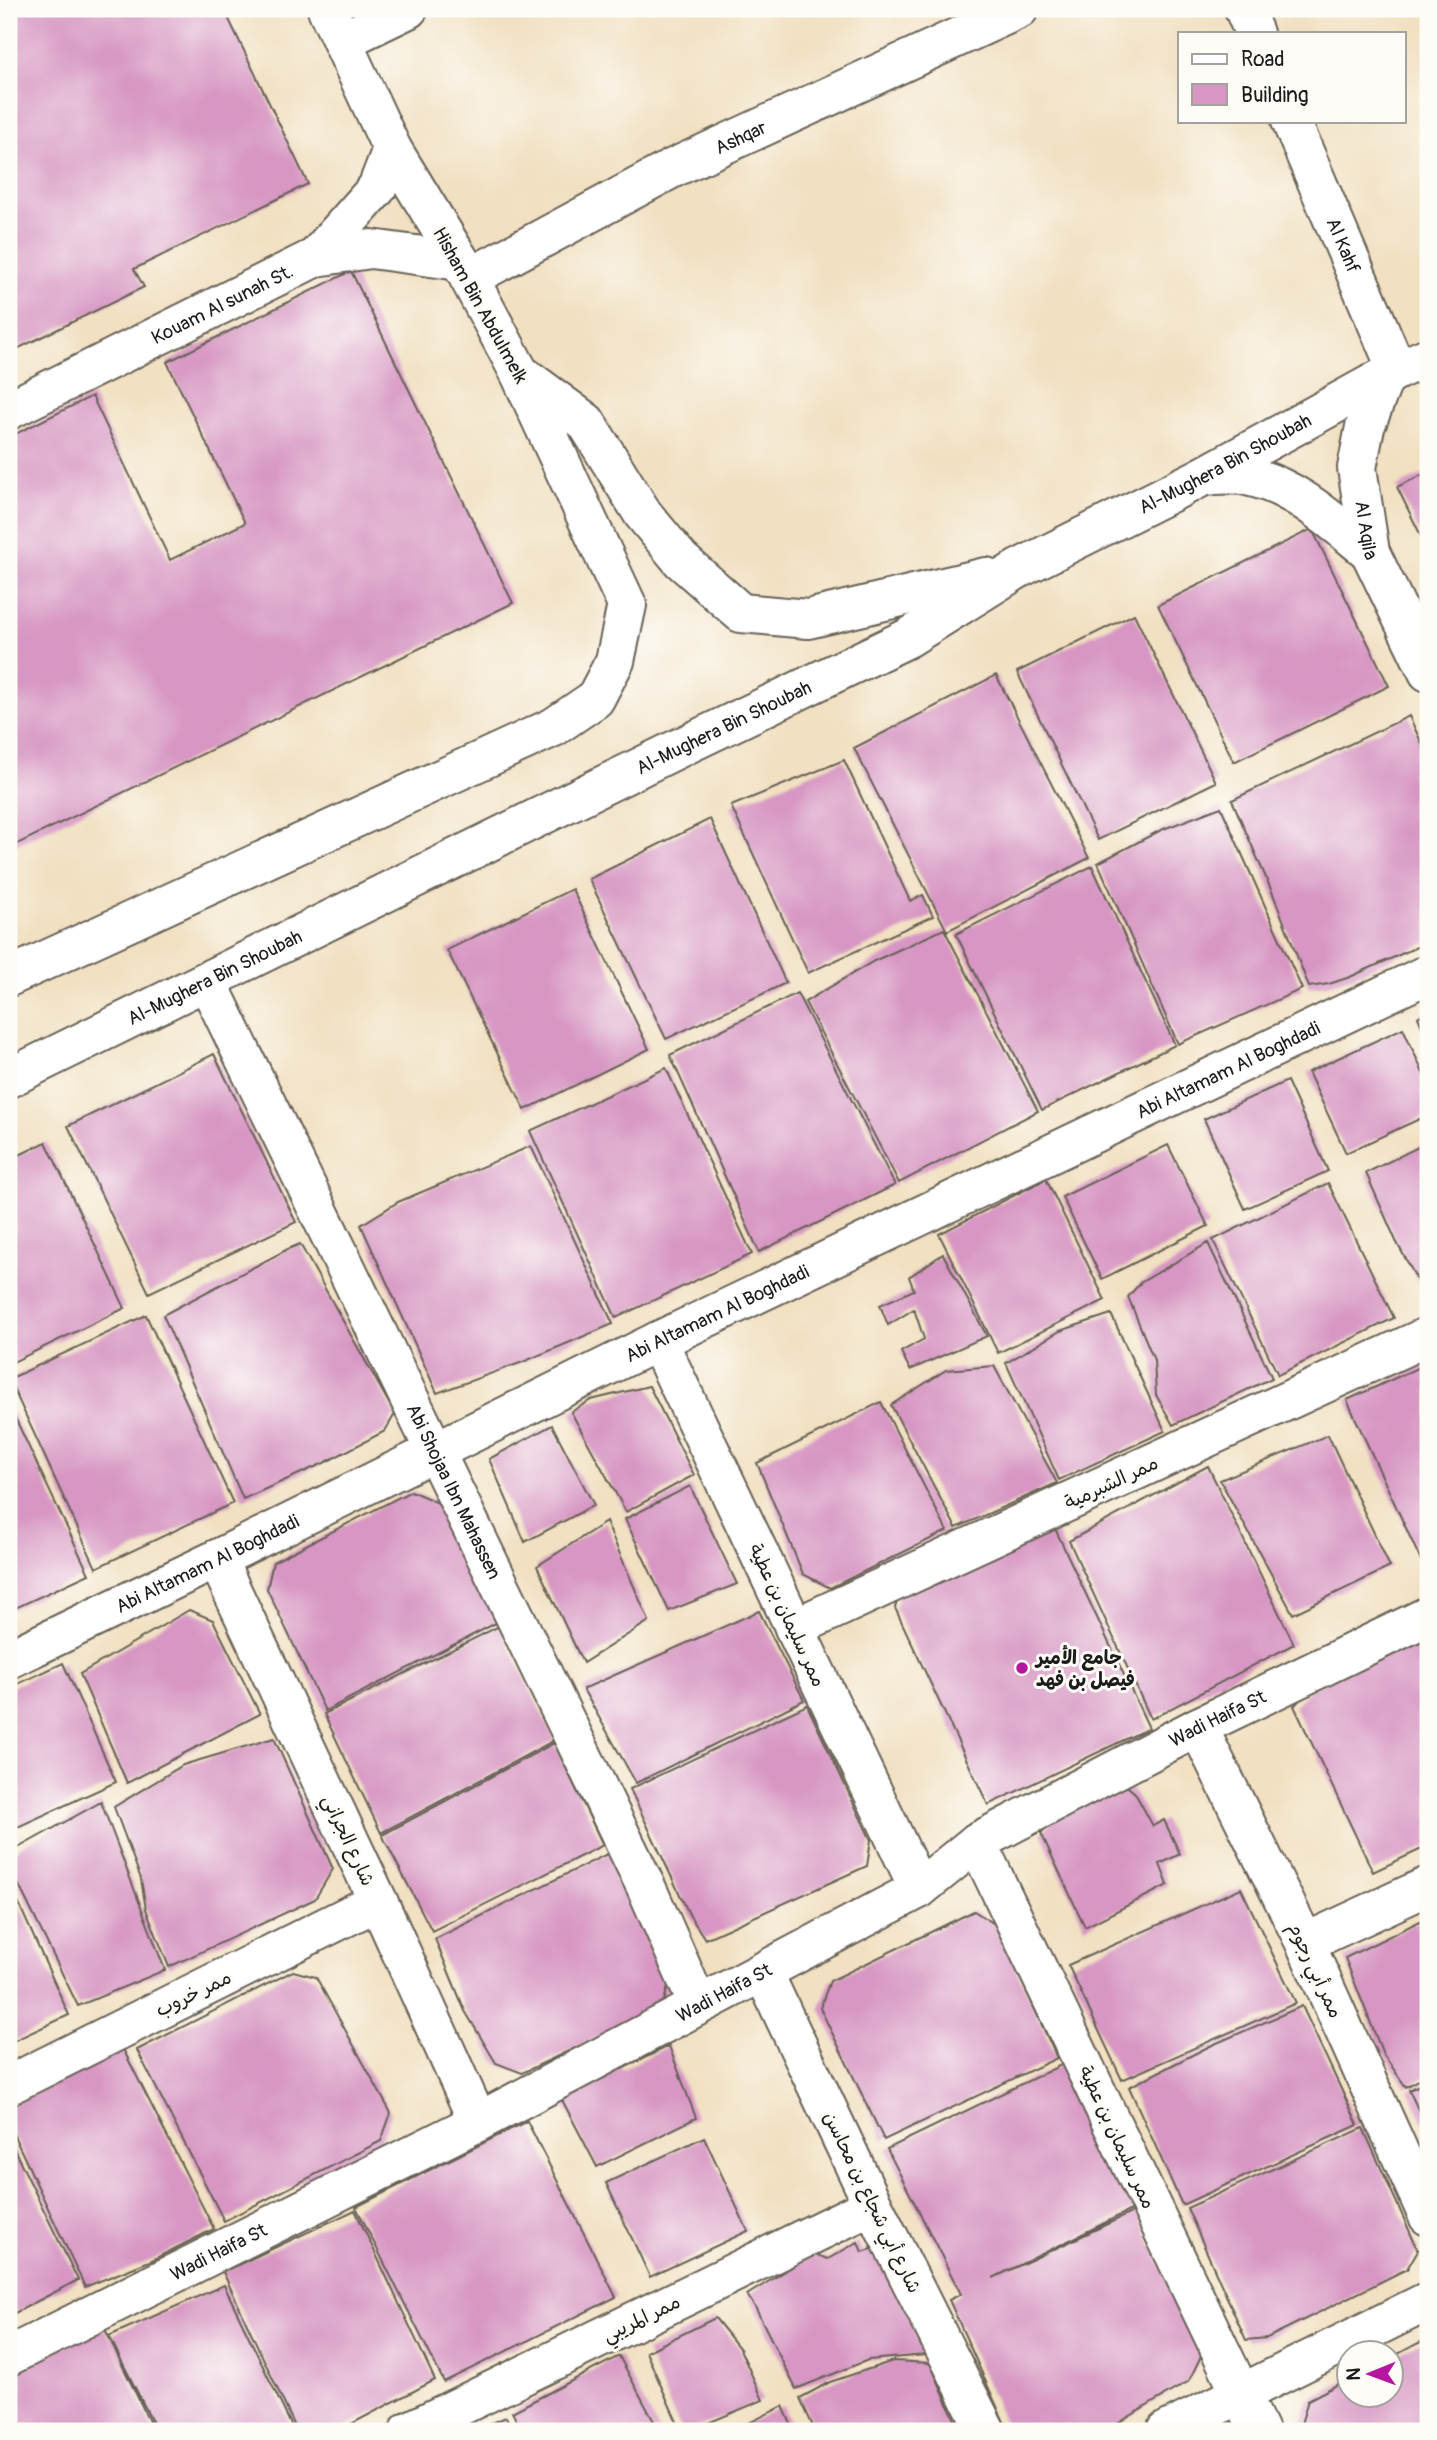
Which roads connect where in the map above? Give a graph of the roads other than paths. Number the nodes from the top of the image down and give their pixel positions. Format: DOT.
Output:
graph roads {
  1 [pos="408,9"];
  2 [pos="1019,9"];
  3 [pos="1244,9"];
  4 [pos="335,25"];
  5 [pos="1254,32"];
  6 [pos="1292,122"];
  7 [pos="392,149"];
  8 [pos="316,257"];
  9 [pos="464,270"];
  10 [pos="1413,364"];
  11 [pos="520,374"];
  12 [pos="9,410"];
  13 [pos="1204,476"];
  14 [pos="1370,552"];
  15 [pos="1018,569"];
  16 [pos="1428,672"];
  17 [pos="1428,974"];
  18 [pos="9,977"];
  19 [pos="206,981"];
  20 [pos="9,1078"];
  21 [pos="1428,1336"];
  22 [pos="658,1341"];
  23 [pos="434,1452"];
  24 [pos="217,1559"];
  25 [pos="1428,1616"];
  26 [pos="794,1628"];
  27 [pos="9,1659"];
  28 [pos="1198,1727"];
  29 [pos="977,1842"];
  30 [pos="1428,1886"];
  31 [pos="919,1889"];
  32 [pos="378,1901"];
  33 [pos="1305,1944"];
  34 [pos="763,1972"];
  35 [pos="698,2005"];
  36 [pos="9,2085"];
  37 [pos="478,2122"];
  38 [pos="873,2205"];
  39 [pos="1428,2216"];
  40 [pos="1428,2301"];
  41 [pos="9,2356"];
  42 [pos="1240,2395"];
  43 [pos="409,2431"];
  44 [pos="986,2431"];
  45 [pos="1166,2431"];
  46 [pos="1259,2431"];
  1 -- 4 [label="street"];
  2 -- 9 [label="street, Ashqar"];
  3 -- 5 [label="street"];
  4 -- 7 [label="street, Hisham Bin Abdulmelk"];
  6 -- 10 [label="street, Al Kahf"];
  7 -- 8 [label="street, Kouam Al sunah St."];
  7 -- 9 [label="street, Hisham Bin Abdulmelk"];
  8 -- 9 [label="street"];
  8 -- 12 [label="street, Kouam Al sunah St."];
  9 -- 11 [label="street, Hisham Bin Abdulmelk"];
  10 -- 13 [label="street, Al-Mughera Bin Shoubah"];
  10 -- 14 [label="street, Al Aqila"];
  11 -- 15 [label="street"];
  11 -- 18 [label="street, Hisham Bin Abdulmelk"];
  13 -- 14 [label="street"];
  13 -- 15 [label="street, Al-Mughera Bin Shoubah"];
  14 -- 16 [label="street, Al Aqila"];
  15 -- 19 [label="street, Al-Mughera Bin Shoubah"];
  17 -- 22 [label="street, Abi Altamam Al Boghdadi"];
  19 -- 20 [label="street, Al-Mughera Bin Shoubah"];
  19 -- 23 [label="street, Abi Shojaa Ibn Mahassen"];
  21 -- 26 [label="street, ممر الشبرمية"];
  22 -- 23 [label="street, Abi Altamam Al Boghdadi"];
  22 -- 26 [label="street, ممر سليمان بن عطية"];
  23 -- 24 [label="street, Abi Altamam Al Boghdadi"];
  23 -- 35 [label="street, Abi Shojaa Ibn Mahassen"];
  24 -- 27 [label="street, Abi Altamam Al Boghdadi"];
  24 -- 32 [label="street, شارع الجراني"];
  25 -- 28 [label="street, Wadi Haifa St"];
  26 -- 31 [label="street, ممر سليمان بن عطية"];
  28 -- 29 [label="street, Wadi Haifa St"];
  28 -- 33 [label="street, ممر أبي رجوم"];
  29 -- 31 [label="street, Wadi Haifa St"];
  29 -- 42 [label="street, ممر سليمان بن عطية"];
  30 -- 33 [label="street"];
  31 -- 34 [label="street, Wadi Haifa St"];
  32 -- 36 [label="street, ممر خروب"];
  32 -- 37 [label="street, شارع الجراني"];
  33 -- 39 [label="street, ممر أبي رجوم"];
  34 -- 35 [label="street, Wadi Haifa St"];
  34 -- 38 [label="street, شارع أبي شجاع بن محاسن"];
  35 -- 37 [label="street, Wadi Haifa St"];
  37 -- 41 [label="street, Wadi Haifa St"];
  38 -- 43 [label="street, ممر المريبي"];
  38 -- 44 [label="street, شارع أبي شجاع بن محاسن"];
  40 -- 42 [label="street"];
  42 -- 45 [label="street"];
  42 -- 46 [label="street, ممر سليمان بن عطية"];
}
